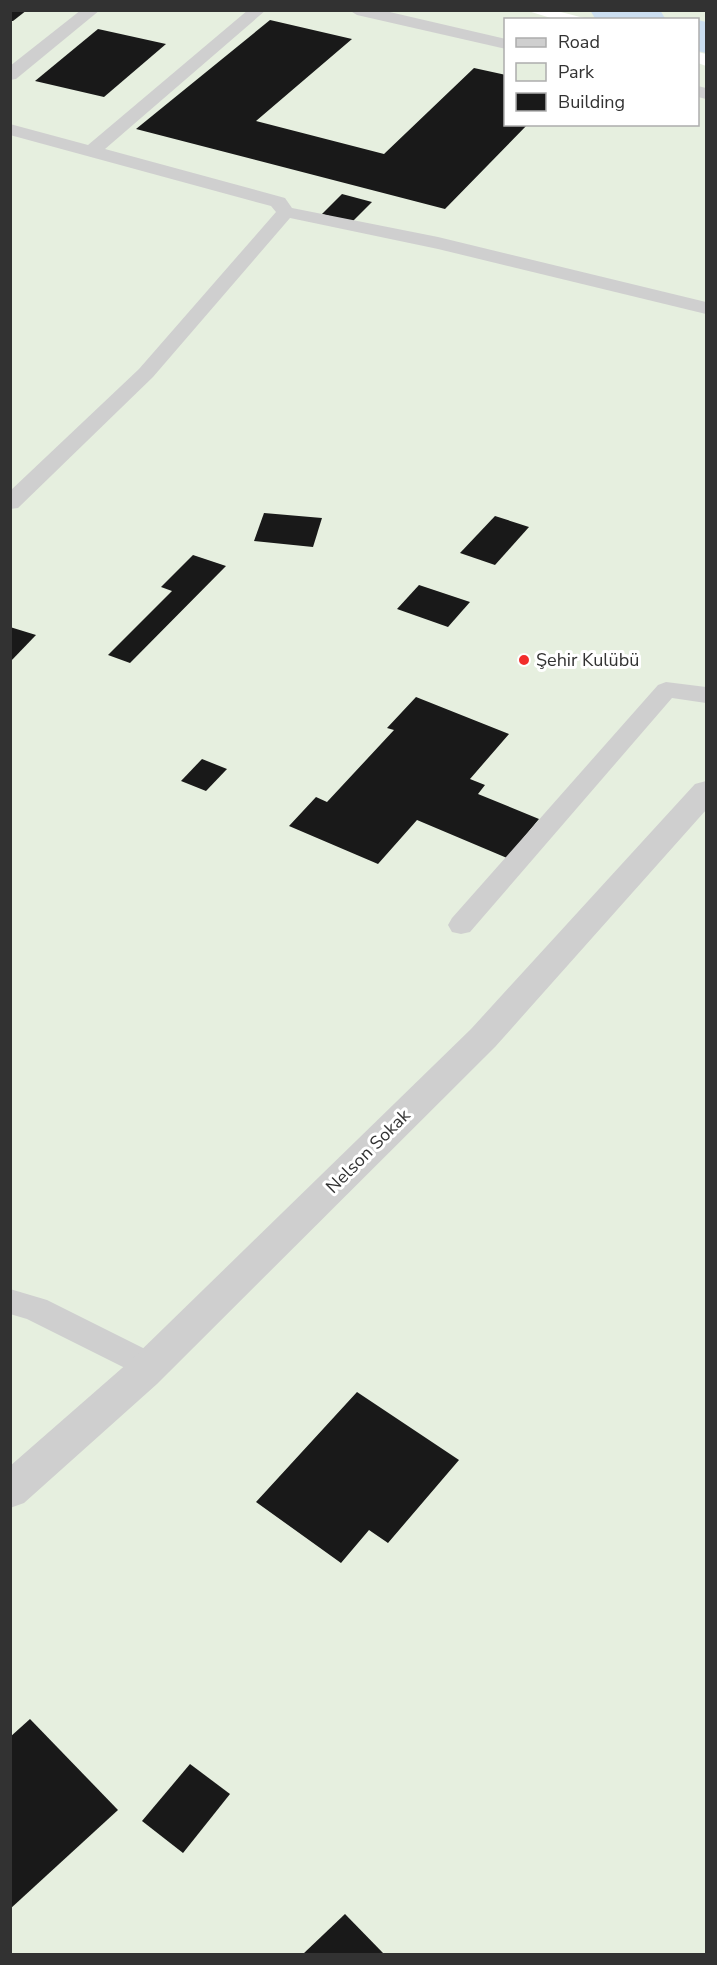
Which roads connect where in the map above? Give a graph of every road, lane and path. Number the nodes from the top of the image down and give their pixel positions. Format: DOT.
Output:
graph roads {
  1 [pos="92,10"];
  2 [pos="258,10"];
  3 [pos="357,10"];
  4 [pos="504,44"];
  5 [pos="10,75"];
  6 [pos="10,129"];
  7 [pos="92,151"];
  8 [pos="286,212"];
  9 [pos="706,308"];
  10 [pos="10,503"];
  11 [pos="706,695"];
  12 [pos="706,791"];
  13 [pos="461,925"];
  14 [pos="10,1301"];
  15 [pos="150,1366"];
  16 [pos="10,1491"];
  1 -- 5 [label="lane"];
  2 -- 7 [label="lane"];
  3 -- 4 [label="lane"];
  6 -- 7 [label="lane"];
  7 -- 8 [label="lane"];
  8 -- 9 [label="lane"];
  8 -- 10 [label="lane"];
  11 -- 13 [label="lane"];
  12 -- 15 [label="street, Nelson Sokak"];
  14 -- 15 [label="lane"];
  15 -- 16 [label="street, Nelson Sokak"];
}
